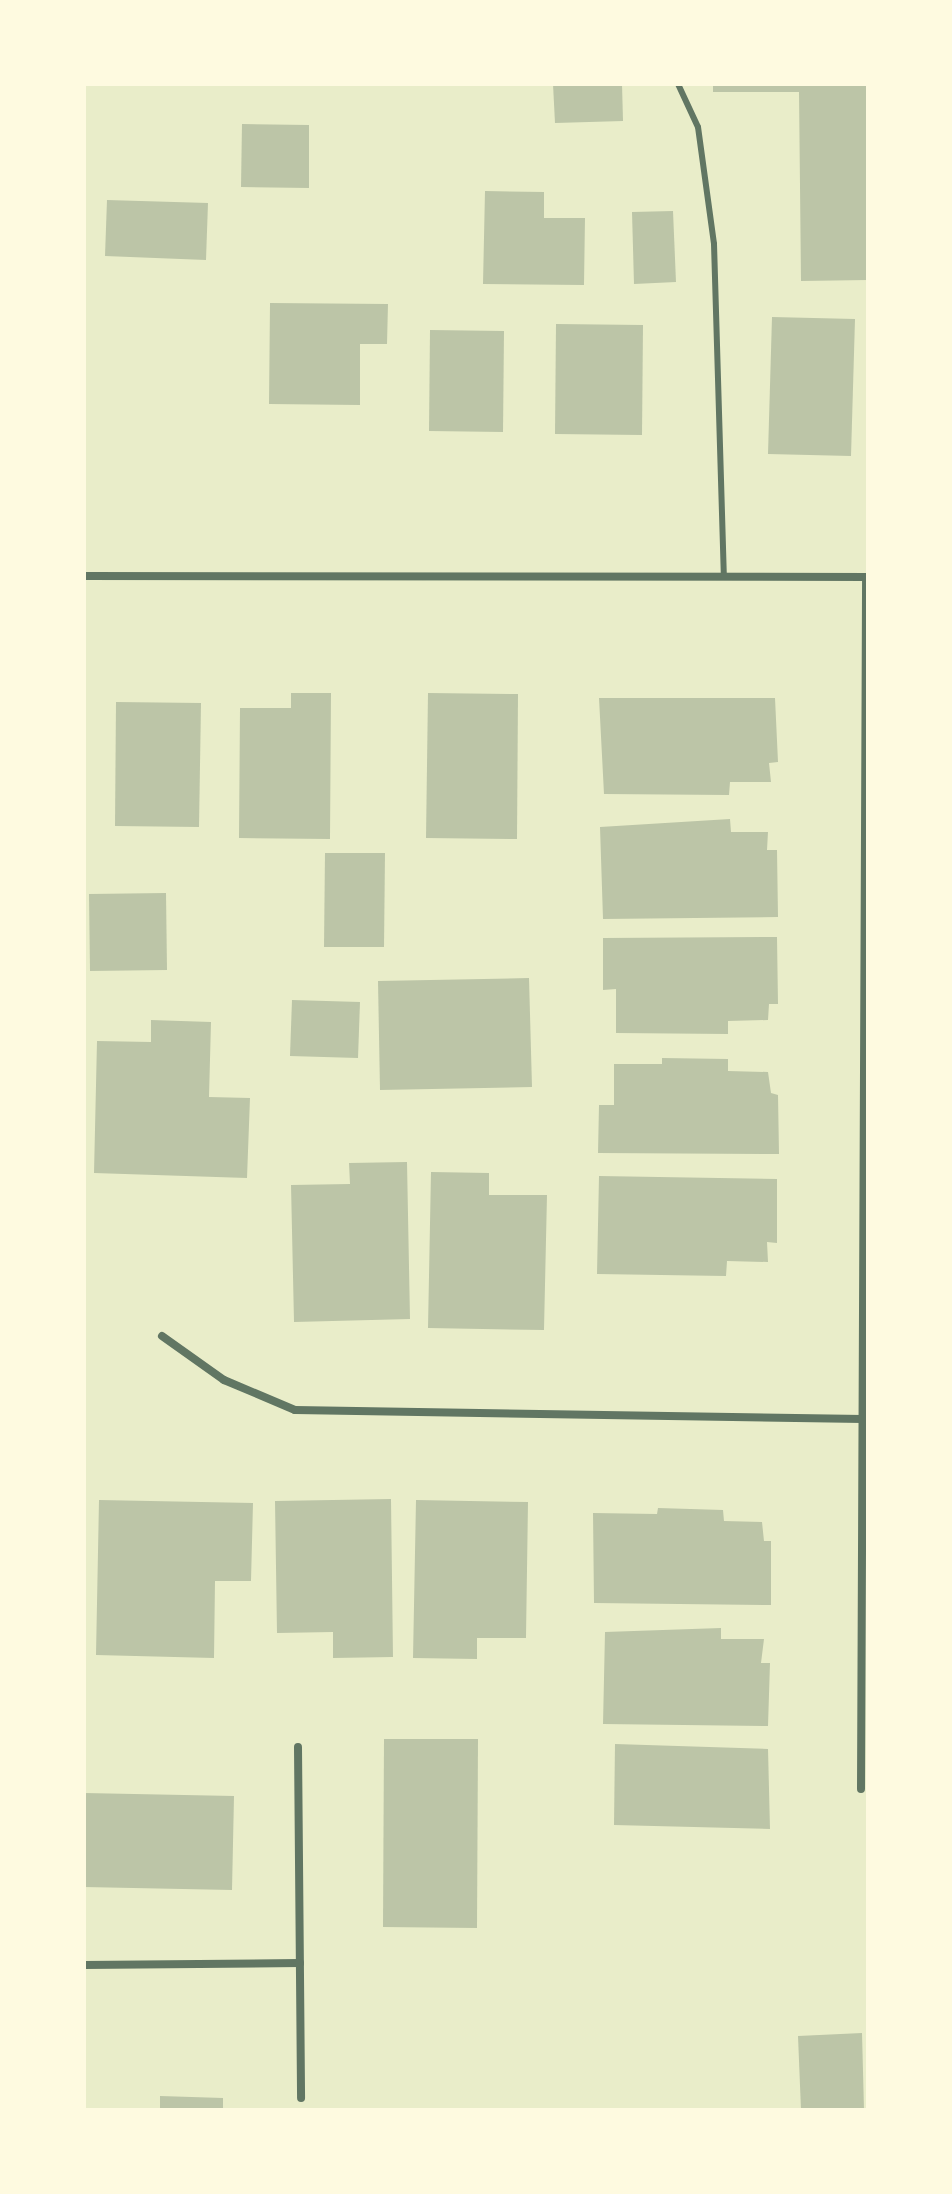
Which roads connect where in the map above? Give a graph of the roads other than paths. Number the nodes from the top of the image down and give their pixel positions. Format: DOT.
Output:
graph roads {
  1 [pos="678,84"];
  2 [pos="84,576"];
  3 [pos="724,577"];
  4 [pos="867,577"];
  5 [pos="162,1336"];
  6 [pos="863,1419"];
  7 [pos="298,1747"];
  8 [pos="861,1789"];
  9 [pos="300,1963"];
  10 [pos="84,1965"];
  11 [pos="301,2098"];
  1 -- 3 [label="lane"];
  2 -- 3 [label="street"];
  3 -- 4 [label="street"];
  4 -- 6 [label="street"];
  5 -- 6 [label="street"];
  6 -- 8 [label="street"];
  7 -- 9 [label="street"];
  9 -- 10 [label="street"];
  9 -- 11 [label="street"];
}
